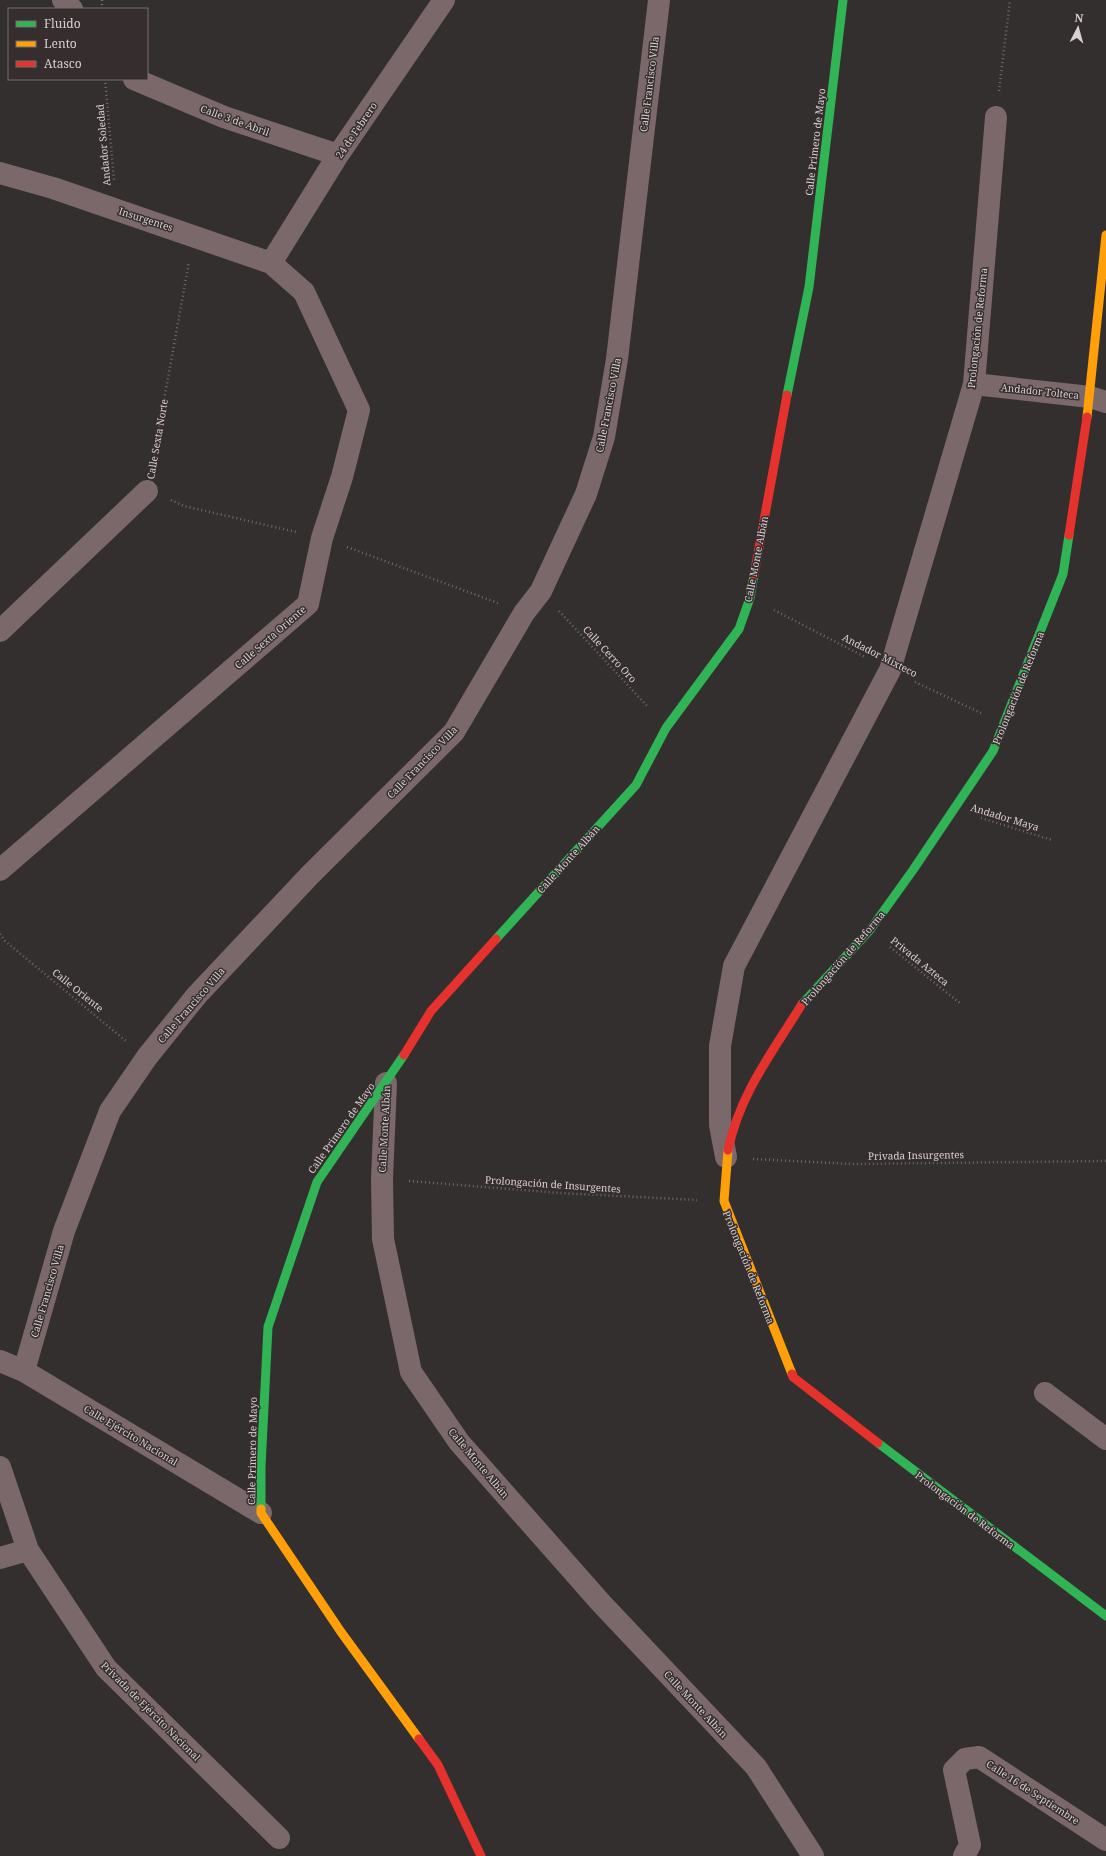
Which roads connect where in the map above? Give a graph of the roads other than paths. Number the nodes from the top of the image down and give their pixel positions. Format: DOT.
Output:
graph roads {
  1 [pos="63,0"];
  2 [pos="444,0"];
  3 [pos="658,0"];
  4 [pos="843,0"];
  5 [pos="71,8"];
  6 [pos="136,80"];
  7 [pos="996,117"];
  8 [pos="338,155"];
  9 [pos="0,173"];
  10 [pos="1106,235"];
  11 [pos="279,269"];
  12 [pos="809,287"];
  13 [pos="974,384"];
  14 [pos="1098,400"];
  15 [pos="147,491"];
  16 [pos="0,631"];
  17 [pos="0,870"];
  18 [pos="386,1083"];
  19 [pos="726,1157"];
  20 [pos="0,1361"];
  21 [pos="24,1371"];
  22 [pos="1045,1393"];
  23 [pos="1106,1439"];
  24 [pos="0,1467"];
  25 [pos="262,1513"];
  26 [pos="28,1550"];
  27 [pos="0,1558"];
  28 [pos="1106,1616"];
  29 [pos="279,1838"];
  30 [pos="1106,1840"];
  31 [pos="481,1856"];
  32 [pos="814,1856"];
  33 [pos="964,1856"];
  1 -- 5 [label="street"];
  2 -- 8 [label="street, 24 de Febrero"];
  3 -- 21 [label="street, Calle Francisco Villa"];
  4 -- 12 [label="street, Calle Primero de Mayo"];
  6 -- 8 [label="street, Calle 3 de Abril"];
  7 -- 13 [label="street, Prolongación de Reforma"];
  8 -- 11 [label="street, 24 de Febrero"];
  9 -- 11 [label="street, Insurgentes"];
  10 -- 14 [label="street, Prolongación de Reforma"];
  11 -- 17 [label="street, Calle Sexta Oriente"];
  12 -- 18 [label="street, Calle Monte Albán"];
  13 -- 14 [label="street, Andador Tolteca"];
  13 -- 19 [label="street, Prolongación de Reforma"];
  14 -- 19 [label="street, Prolongación de Reforma"];
  15 -- 16 [label="street, Calle Sexta Norte"];
  18 -- 25 [label="street, Calle Primero de Mayo"];
  18 -- 32 [label="street, Calle Monte Albán"];
  19 -- 28 [label="street, Prolongación de Reforma"];
  20 -- 21 [label="street, Calle Ejército Nacional"];
  21 -- 25 [label="street, Calle Ejército Nacional"];
  22 -- 23 [label="street"];
  24 -- 26 [label="street, Privada de Ejército Nacional"];
  25 -- 31 [label="street, Calle Primero de Mayo"];
  26 -- 27 [label="street"];
  26 -- 29 [label="street, Privada de Ejército Nacional"];
  30 -- 33 [label="street, Calle 16 de Septiembre"];
}
